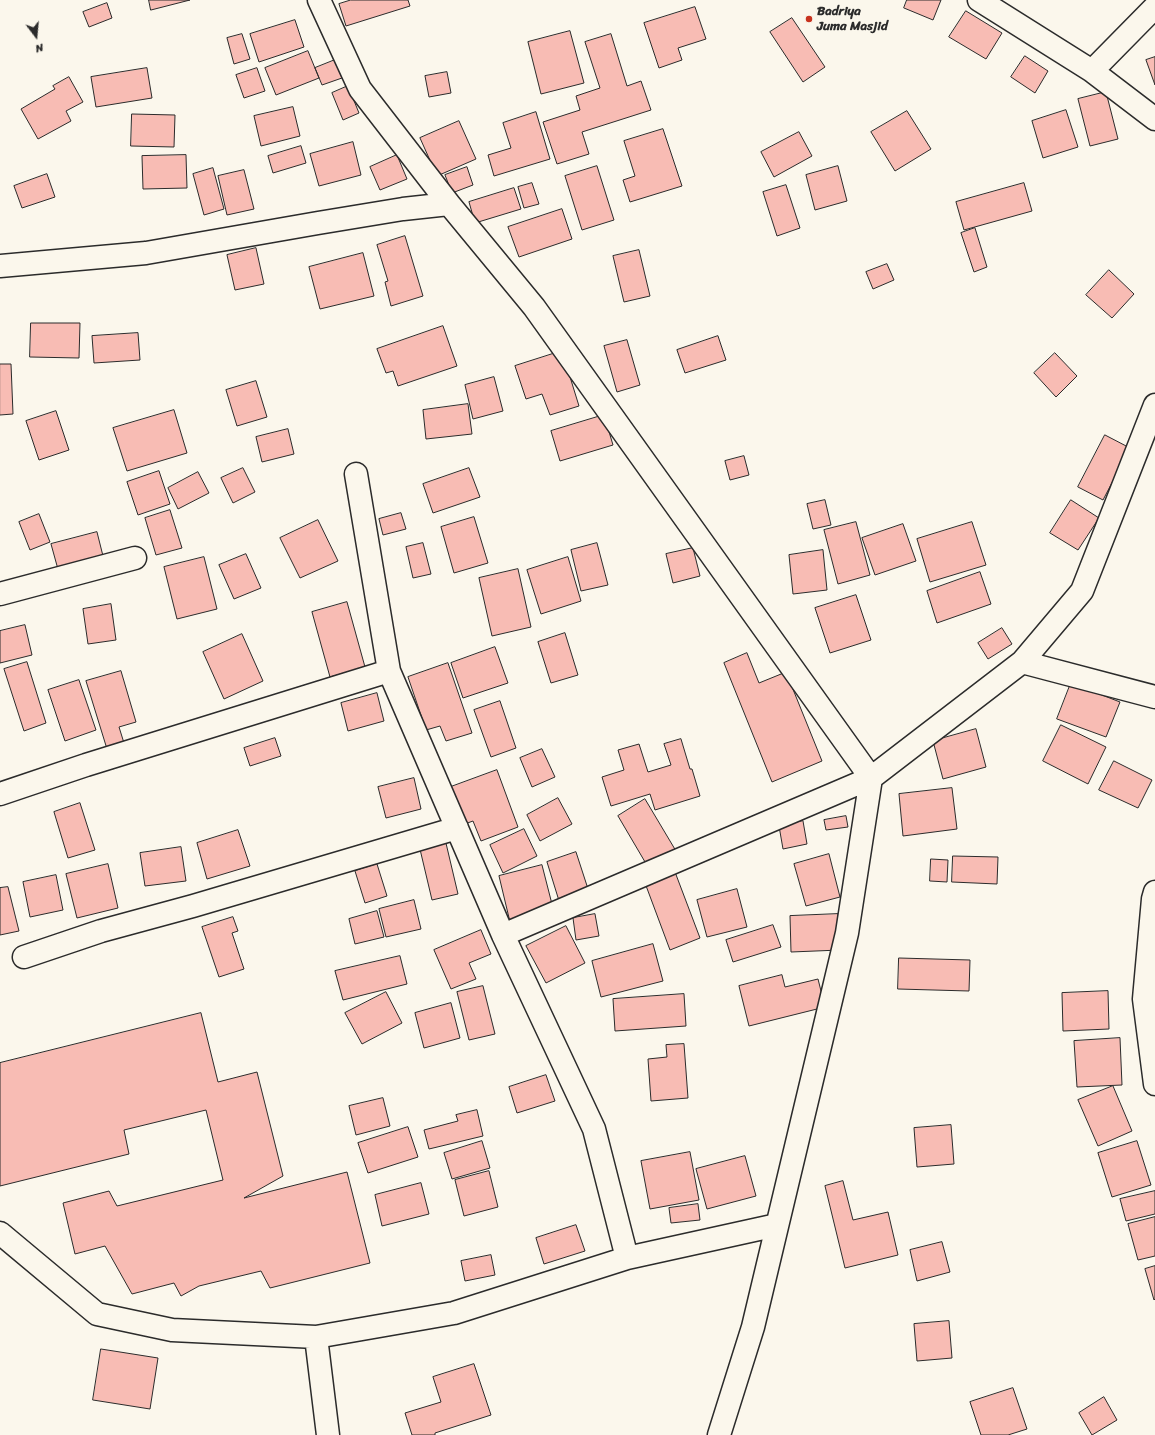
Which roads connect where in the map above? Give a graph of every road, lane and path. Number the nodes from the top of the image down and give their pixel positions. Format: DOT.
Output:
graph roads {
  1 [pos="319,0"];
  2 [pos="979,0"];
  3 [pos="1155,7"];
  4 [pos="1092,71"];
  5 [pos="1155,119"];
  6 [pos="449,204"];
  7 [pos="0,266"];
  8 [pos="1155,405"];
  9 [pos="356,474"];
  10 [pos="135,558"];
  11 [pos="0,594"];
  12 [pos="1022,662"];
  13 [pos="389,671"];
  14 [pos="1155,697"];
  15 [pos="871,778"];
  16 [pos="0,794"];
  17 [pos="457,828"];
  18 [pos="1155,892"];
  19 [pos="503,935"];
  20 [pos="24,957"];
  21 [pos="1155,1084"];
  22 [pos="777,1225"];
  23 [pos="0,1233"];
  24 [pos="627,1258"];
  25 [pos="316,1337"];
  26 [pos="328,1435"];
  27 [pos="719,1435"];
  1 -- 6 [label="street"];
  2 -- 4 [label="street"];
  3 -- 4 [label="street"];
  4 -- 5 [label="street"];
  6 -- 7 [label="street"];
  6 -- 15 [label="street"];
  8 -- 12 [label="street"];
  9 -- 13 [label="street"];
  10 -- 11 [label="street"];
  12 -- 14 [label="street"];
  12 -- 15 [label="street"];
  13 -- 16 [label="street"];
  13 -- 17 [label="street"];
  15 -- 19 [label="street"];
  15 -- 22 [label="street"];
  17 -- 19 [label="street"];
  17 -- 20 [label="street"];
  18 -- 21 [label="street"];
  19 -- 24 [label="street"];
  22 -- 24 [label="street"];
  22 -- 27 [label="street"];
  23 -- 25 [label="street"];
  24 -- 25 [label="street"];
  25 -- 26 [label="street"];
}
